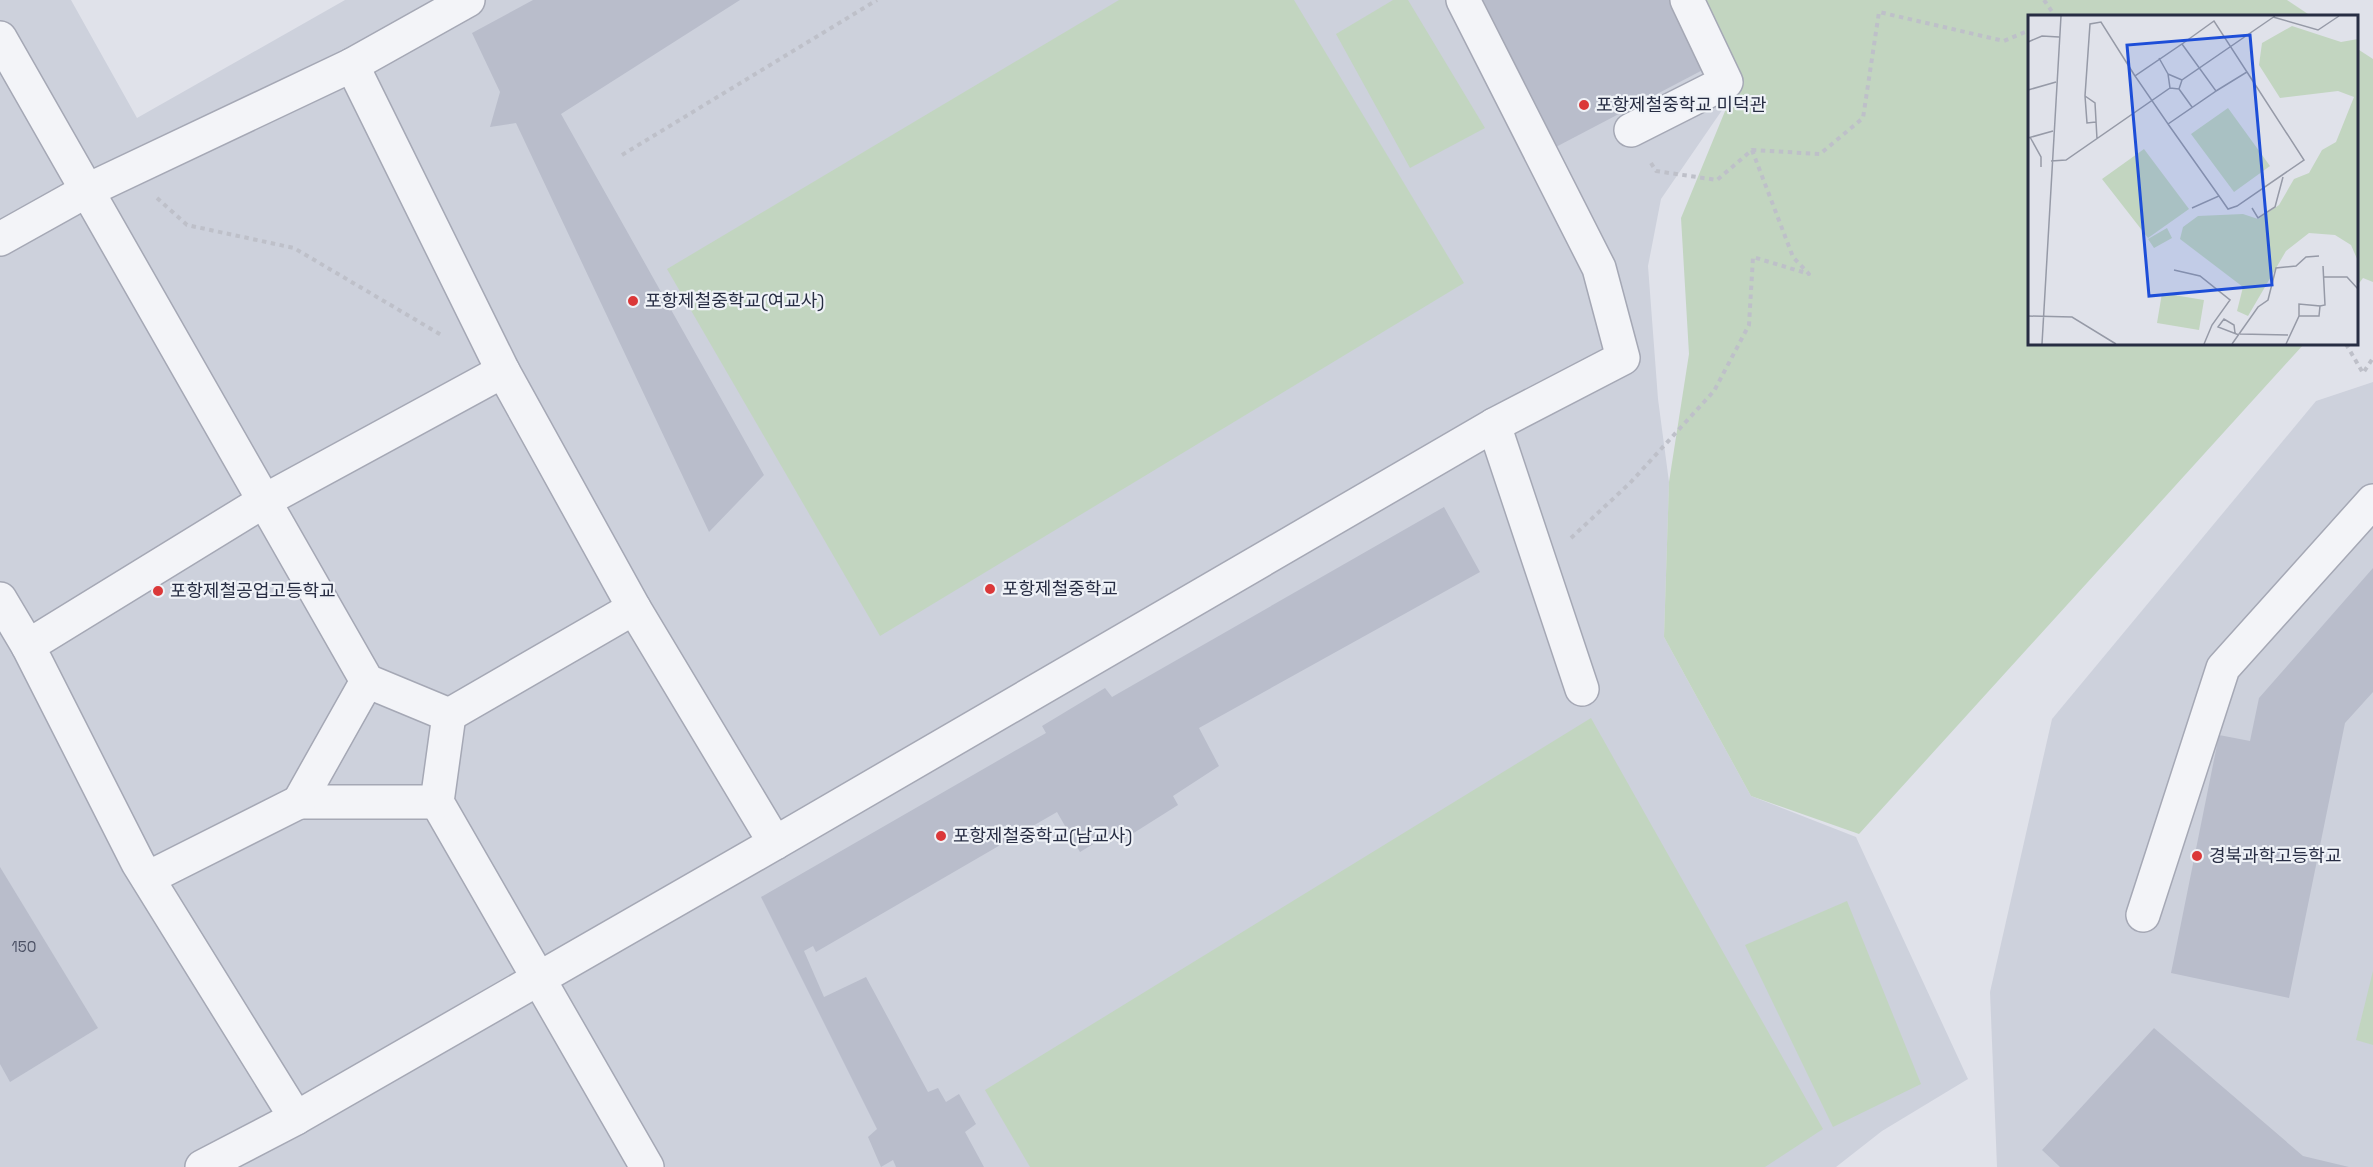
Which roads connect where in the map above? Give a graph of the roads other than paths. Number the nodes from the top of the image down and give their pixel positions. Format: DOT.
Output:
graph roads {
  1 [pos="468,0"];
  2 [pos="1463,0"];
  3 [pos="1686,0"];
  4 [pos="0,38"];
  5 [pos="352,65"];
  6 [pos="1631,130"];
  7 [pos="86,192"];
  8 [pos="0,239"];
  9 [pos="503,371"];
  10 [pos="1494,425"];
  11 [pos="264,501"];
  12 [pos="2373,501"];
  13 [pos="0,599"];
  14 [pos="634,608"];
  15 [pos="28,646"];
  16 [pos="367,681"];
  17 [pos="1582,689"];
  18 [pos="449,715"];
  19 [pos="299,802"];
  20 [pos="437,802"];
  21 [pos="775,843"];
  22 [pos="147,878"];
  23 [pos="2143,915"];
  24 [pos="538,977"];
  25 [pos="296,1118"];
  26 [pos="202,1167"];
  27 [pos="647,1167"];
  1 -- 5 [label="lane"];
  2 -- 10 [label="lane"];
  3 -- 6 [label="lane"];
  4 -- 7 [label="lane"];
  5 -- 7 [label="lane"];
  5 -- 9 [label="lane"];
  7 -- 8 [label="lane"];
  7 -- 11 [label="lane"];
  9 -- 11 [label="lane"];
  9 -- 14 [label="lane"];
  10 -- 17 [label="lane"];
  10 -- 21 [label="lane"];
  11 -- 15 [label="lane"];
  11 -- 16 [label="lane"];
  12 -- 23 [label="lane"];
  13 -- 15 [label="lane"];
  14 -- 18 [label="lane"];
  14 -- 21 [label="lane"];
  15 -- 22 [label="lane"];
  16 -- 18 [label="lane"];
  16 -- 19 [label="lane"];
  18 -- 20 [label="lane"];
  19 -- 20 [label="lane"];
  19 -- 22 [label="lane"];
  20 -- 24 [label="lane"];
  21 -- 24 [label="lane"];
  22 -- 25 [label="lane"];
  24 -- 25 [label="lane"];
  24 -- 27 [label="lane"];
  25 -- 26 [label="lane"];
}
